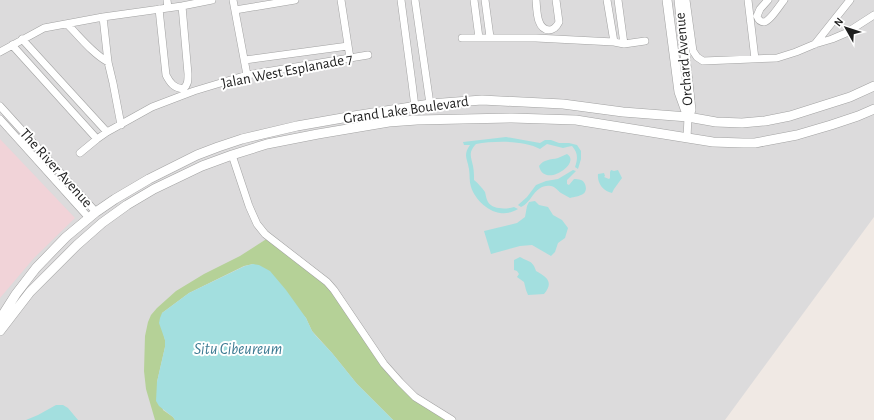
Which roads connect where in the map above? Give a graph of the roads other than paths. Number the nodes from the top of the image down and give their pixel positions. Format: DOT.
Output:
graph roads {
  1 [pos="167,0"];
  2 [pos="212,0"];
  3 [pos="233,0"];
  4 [pos="295,0"];
  5 [pos="341,0"];
  6 [pos="401,0"];
  7 [pos="415,0"];
  8 [pos="474,0"];
  9 [pos="485,0"];
  10 [pos="536,0"];
  11 [pos="556,0"];
  12 [pos="607,0"];
  13 [pos="618,0"];
  14 [pos="667,0"];
  15 [pos="678,0"];
  16 [pos="686,0"];
  17 [pos="748,0"];
  18 [pos="768,0"];
  19 [pos="784,0"];
  20 [pos="850,0"];
  21 [pos="182,6"];
  22 [pos="168,8"];
  23 [pos="159,9"];
  24 [pos="236,10"];
  25 [pos="874,15"];
  26 [pos="103,17"];
  27 [pos="67,24"];
  28 [pos="490,37"];
  29 [pos="462,38"];
  30 [pos="479,38"];
  31 [pos="22,39"];
  32 [pos="645,41"];
  33 [pos="614,42"];
  34 [pos="624,44"];
  35 [pos="815,44"];
  36 [pos="12,45"];
  37 [pos="348,46"];
  38 [pos="0,52"];
  39 [pos="368,55"];
  40 [pos="350,58"];
  41 [pos="755,59"];
  42 [pos="245,60"];
  43 [pos="108,62"];
  44 [pos="247,75"];
  45 [pos="874,86"];
  46 [pos="453,103"];
  47 [pos="430,104"];
  48 [pos="0,106"];
  49 [pos="414,107"];
  50 [pos="397,109"];
  51 [pos="874,109"];
  52 [pos="688,117"];
  53 [pos="0,119"];
  54 [pos="454,119"];
  55 [pos="399,121"];
  56 [pos="121,125"];
  57 [pos="107,132"];
  58 [pos="687,138"];
  59 [pos="97,139"];
  60 [pos="80,153"];
  61 [pos="232,154"];
  62 [pos="93,215"];
  63 [pos="3,310"];
  64 [pos="0,319"];
  65 [pos="0,331"];
  66 [pos="452,420"];
  1 -- 22 [label="street"];
  2 -- 21 [label="street"];
  3 -- 24 [label="street"];
  4 -- 24 [label="street"];
  5 -- 37 [label="street"];
  6 -- 49 [label="street"];
  7 -- 47 [label="street"];
  8 -- 30 [label="street"];
  9 -- 28 [label="street"];
  10 -- 11 [label="street"];
  12 -- 33 [label="street"];
  13 -- 34 [label="street"];
  14 -- 52 [label="street, Orchard Avenue"];
  15 -- 52 [label="street, Orchard Avenue"];
  16 -- 41 [label="street"];
  17 -- 41 [label="street"];
  18 -- 19 [label="street"];
  20 -- 35 [label="street"];
  21 -- 22 [label="street"];
  21 -- 23 [label="street"];
  22 -- 23 [label="street"];
  23 -- 26 [label="street"];
  24 -- 42 [label="street"];
  25 -- 35 [label="street"];
  26 -- 27 [label="street"];
  26 -- 43 [label="street"];
  27 -- 31 [label="street"];
  27 -- 43 [label="street"];
  28 -- 30 [label="street"];
  28 -- 33 [label="street"];
  29 -- 30 [label="street"];
  31 -- 36 [label="street"];
  31 -- 57 [label="street"];
  32 -- 34 [label="street"];
  33 -- 34 [label="street"];
  35 -- 41 [label="street"];
  36 -- 38 [label="street"];
  36 -- 59 [label="street"];
  37 -- 40 [label="street"];
  37 -- 42 [label="street"];
  39 -- 40 [label="street, Jalan West Esplanade 7"];
  40 -- 44 [label="street, Jalan West Esplanade 7"];
  42 -- 44 [label="street"];
  43 -- 56 [label="street"];
  44 -- 56 [label="street, Jalan West Esplanade 7"];
  45 -- 52 [label="street, Grand Lake Boulevard"];
  46 -- 47 [label="street, Grand Lake Boulevard"];
  46 -- 52 [label="street, Grand Lake Boulevard"];
  46 -- 54 [label="street"];
  47 -- 49 [label="street, Grand Lake Boulevard"];
  48 -- 62 [label="street, The River Avenue"];
  49 -- 50 [label="street, Grand Lake Boulevard"];
  50 -- 55 [label="street"];
  50 -- 62 [label="street, Grand Lake Boulevard"];
  51 -- 58 [label="street, Grand Lake Boulevard"];
  52 -- 58 [label="street, Orchard Avenue"];
  53 -- 62 [label="street, The River Avenue"];
  54 -- 55 [label="street, Grand Lake Boulevard"];
  54 -- 58 [label="street, Grand Lake Boulevard"];
  55 -- 61 [label="street, Grand Lake Boulevard"];
  56 -- 57 [label="street, Jalan West Esplanade 7"];
  57 -- 59 [label="street, Jalan West Esplanade 7"];
  59 -- 60 [label="street, Jalan West Esplanade 7"];
  61 -- 65 [label="street, Grand Lake Boulevard"];
  61 -- 66 [label="street"];
  62 -- 63 [label="street, Grand Lake Boulevard"];
  63 -- 64 [label="street, Grand Lake Boulevard"];
}
